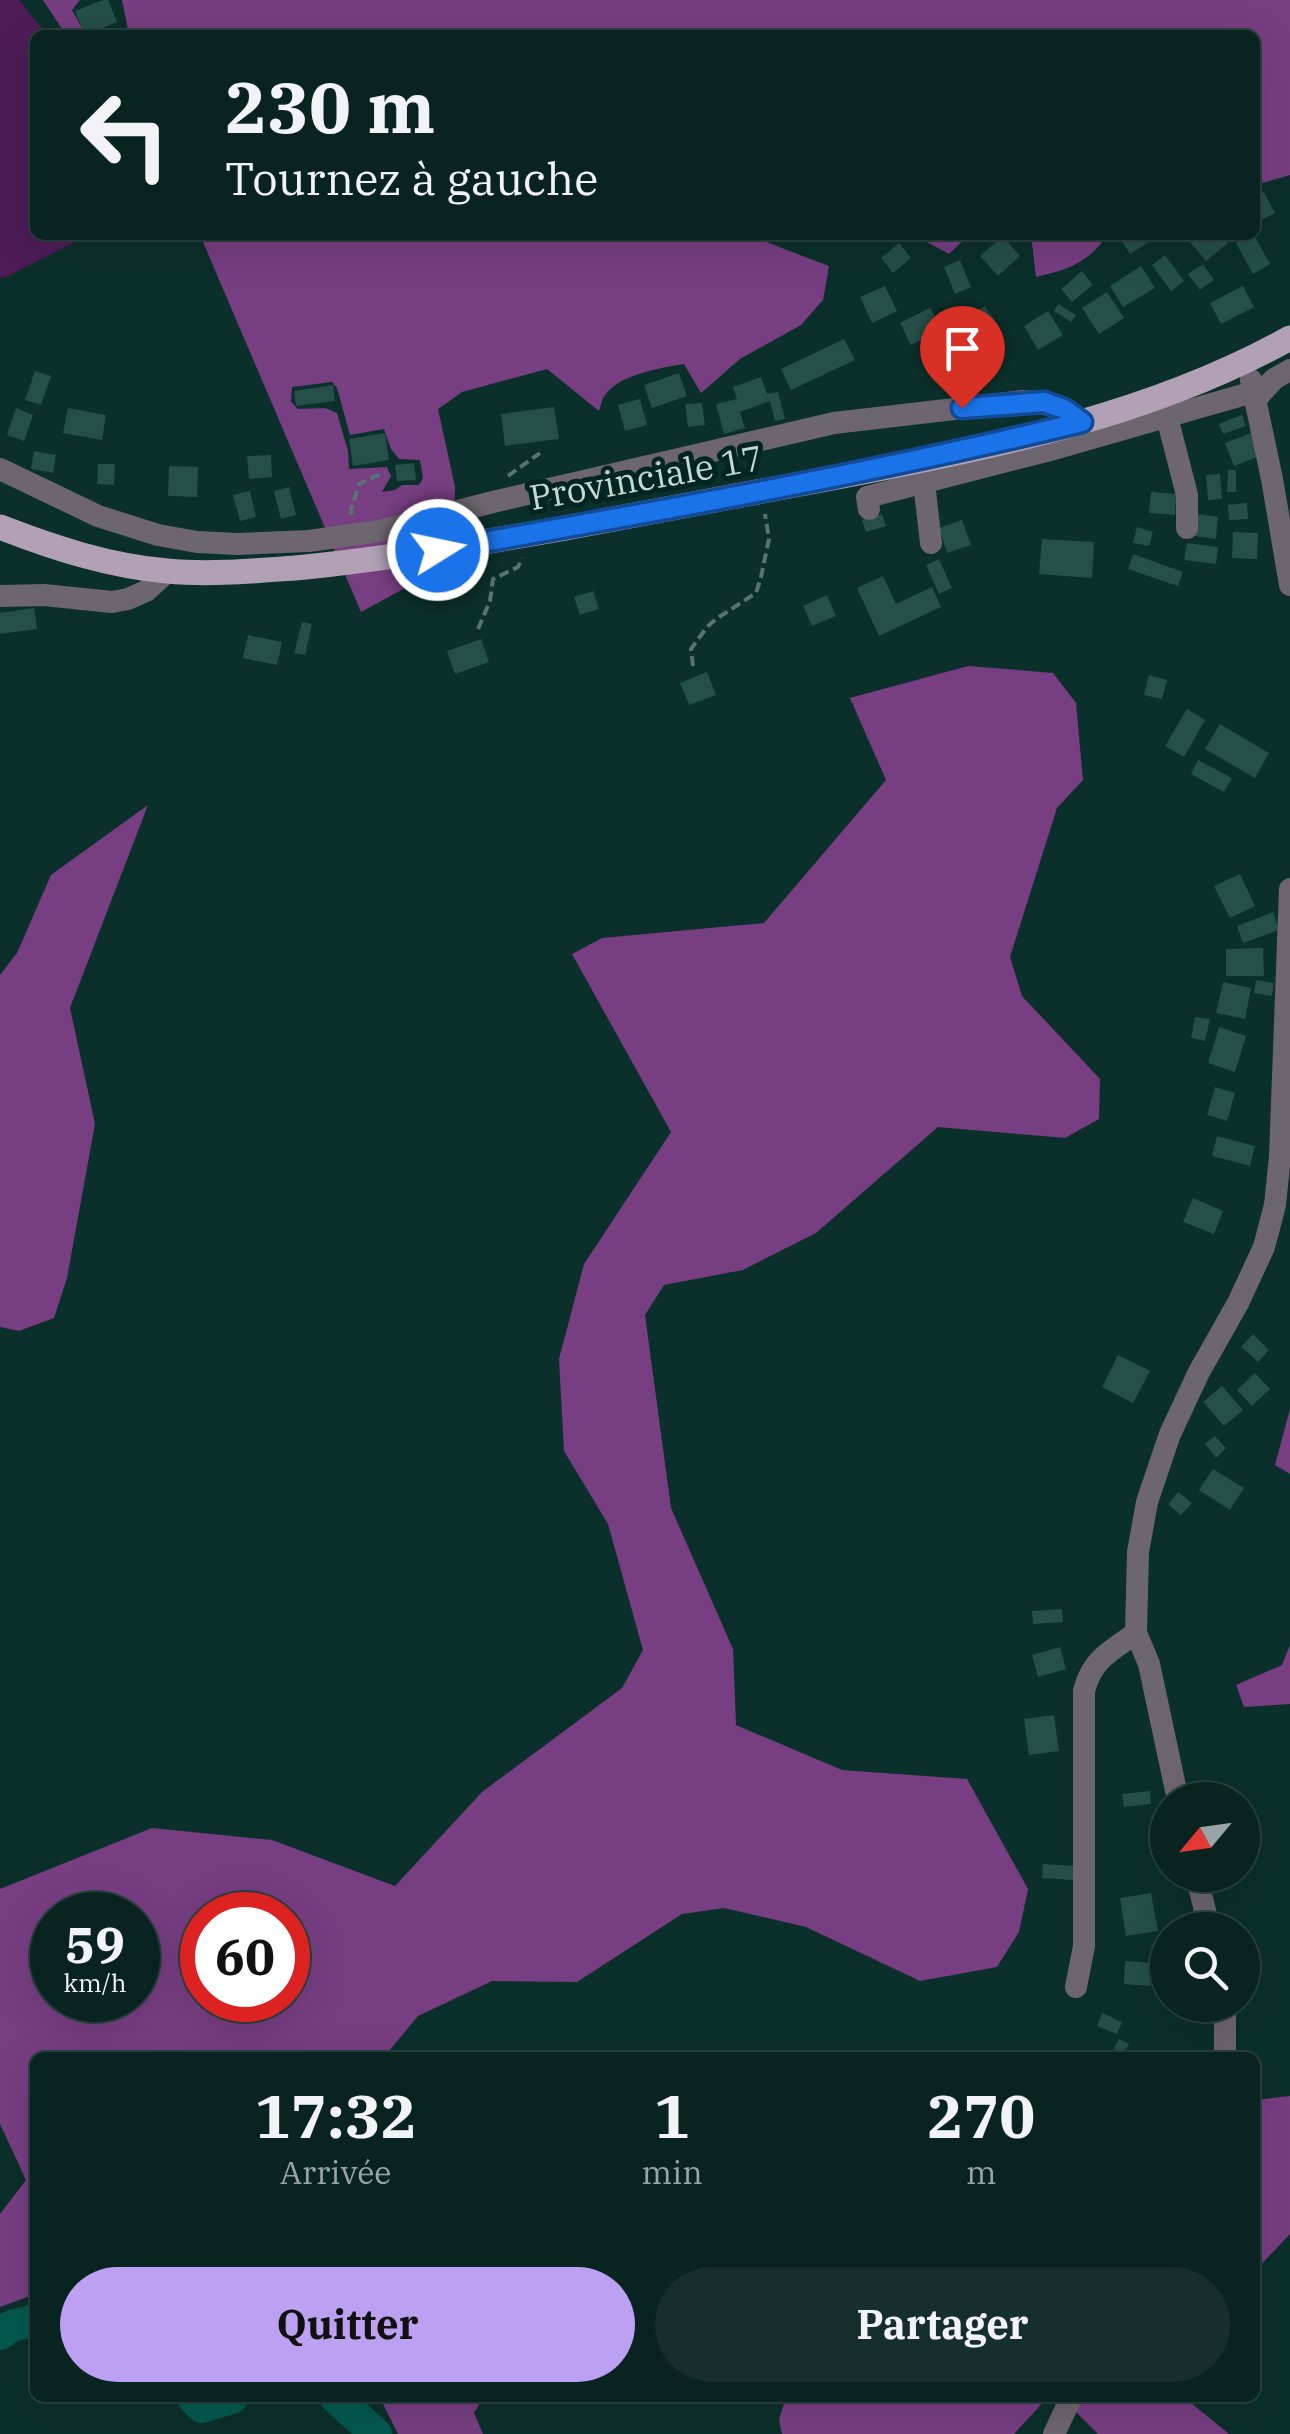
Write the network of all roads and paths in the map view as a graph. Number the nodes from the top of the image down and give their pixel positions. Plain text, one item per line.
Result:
1 (1290, 338) edge
2 (1247, 362) junction
3 (1290, 370) edge
4 (1254, 396) junction
5 (1168, 417) junction
6 (1082, 422) junction
7 (0, 469) edge
8 (386, 472) dead end
9 (924, 482) junction
10 (764, 491) junction
11 (869, 509) dead end
12 (0, 526) edge
13 (1187, 528) dead end
14 (355, 535) junction
15 (525, 535) junction
16 (931, 543) dead end
17 (168, 571) junction
18 (1290, 585) edge
19 (0, 596) edge
20 (478, 629) dead end
21 (693, 666) dead end
22 (1290, 889) edge
23 (1136, 1633) junction
24 (1174, 1782) edge
25 (1076, 1986) dead end
26 (1225, 2022) edge
27 (1225, 2052) edge
28 (1069, 2402) edge
29 (1054, 2434) edge

1 - 2 main road, Provinciale 17
2 - 4 street
2 - 6 main road, Provinciale 17
3 - 4 street
4 - 5 street
4 - 18 street
5 - 9 street
5 - 13 street
6 - 10 main road, Provinciale 17
6 - 14 street
7 - 14 street
8 - 14 path
9 - 11 street
9 - 16 street
10 - 15 main road, Provinciale 17
10 - 21 path
12 - 17 main road, Provinciale 17
15 - 17 main road, Provinciale 17
15 - 20 path
17 - 19 street
22 - 23 street
23 - 24 street
23 - 25 street
26 - 27 street
28 - 29 street

